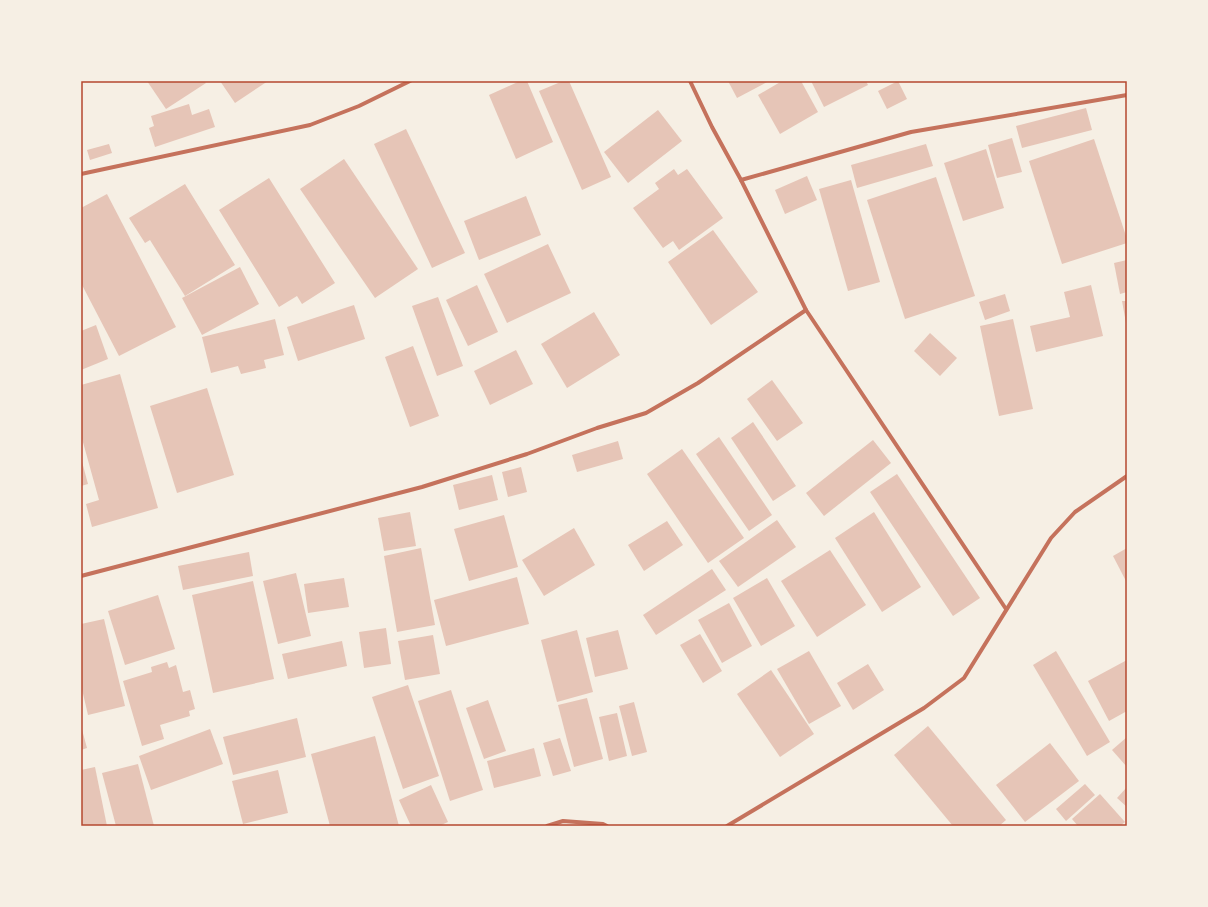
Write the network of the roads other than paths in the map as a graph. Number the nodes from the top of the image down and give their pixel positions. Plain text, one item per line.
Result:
1 (410, 81) edge
2 (690, 81) edge
3 (1127, 94) edge
4 (81, 174) edge
5 (741, 180) junction
6 (806, 310) junction
7 (1127, 476) edge
8 (81, 576) edge
9 (1006, 609) junction
10 (547, 826) edge
11 (607, 826) edge
12 (727, 826) edge

1 - 4 street
2 - 5 street
3 - 5 street
5 - 6 street
6 - 8 street
6 - 9 street
7 - 9 street
9 - 12 street
10 - 11 street

